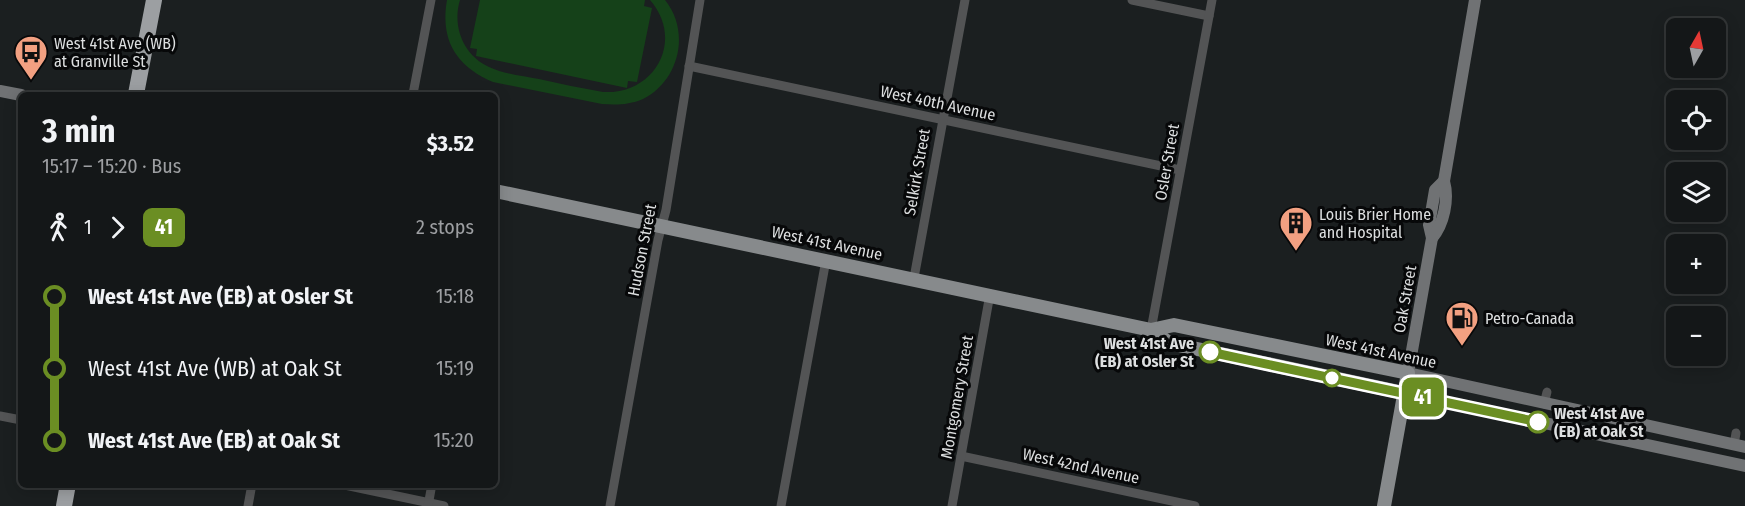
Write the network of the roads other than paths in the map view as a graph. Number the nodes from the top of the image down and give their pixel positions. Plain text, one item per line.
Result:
1 (154, 0) edge
2 (431, 0) edge
3 (700, 0) edge
4 (965, 0) edge
5 (1132, 0) edge
6 (1212, 0) edge
7 (1475, 0) edge
8 (1209, 16) junction
9 (689, 66) junction
10 (0, 92) edge
11 (136, 92) edge
12 (413, 92) edge
13 (18, 95) edge
14 (942, 120) junction
15 (1180, 170) junction
16 (498, 192) edge
17 (662, 226) junction
18 (826, 260) junction
19 (914, 278) junction
20 (990, 294) junction
21 (1151, 330) junction
22 (1408, 373) junction
23 (1404, 393) junction
24 (1545, 398) junction
25 (0, 416) edge
26 (18, 419) edge
27 (1540, 422) junction
28 (1738, 442) edge
29 (961, 456) junction
30 (1731, 463) junction
31 (1745, 466) edge
32 (67, 488) edge
33 (251, 488) edge
34 (358, 488) edge
35 (431, 488) edge
36 (429, 504) edge
37 (64, 506) edge
38 (248, 506) edge
39 (444, 506) edge
40 (610, 506) edge
41 (781, 506) edge
42 (952, 506) edge
43 (1195, 506) edge
44 (1384, 506) edge

1 - 11 highway
2 - 12 street
3 - 9 street, Hudson Street
4 - 14 street, Selkirk Street
5 - 8 street
6 - 8 street, Osler Street
7 - 22 main road, Oak Street
8 - 15 street, Osler Street
9 - 14 street, West 40th Avenue
9 - 17 street, Hudson Street
10 - 13 main road
14 - 15 street, West 40th Avenue
14 - 19 street, Selkirk Street
15 - 21 street, Osler Street
16 - 17 main road, West 41st Avenue
17 - 18 main road, West 41st Avenue
17 - 40 street, Hudson Street
18 - 19 main road, West 41st Avenue
18 - 41 street
19 - 20 main road, West 41st Avenue
20 - 21 main road, West 41st Avenue
20 - 29 street, Montgomery Street
21 - 22 main road, West 41st Avenue
21 - 23 main road, West 41st Avenue
22 - 23 main road, Oak Street
22 - 24 main road, West 41st Avenue
23 - 27 main road, West 41st Avenue
23 - 44 main road, Oak Street
24 - 27 main road
24 - 28 main road, West 41st Avenue
25 - 26 street
27 - 30 main road, West 41st Avenue
28 - 30 main road
29 - 42 street, Montgomery Street
29 - 43 street, West 42nd Avenue
30 - 31 main road, West 41st Avenue
32 - 37 highway
33 - 38 street
34 - 36 street
35 - 36 street
36 - 39 street

